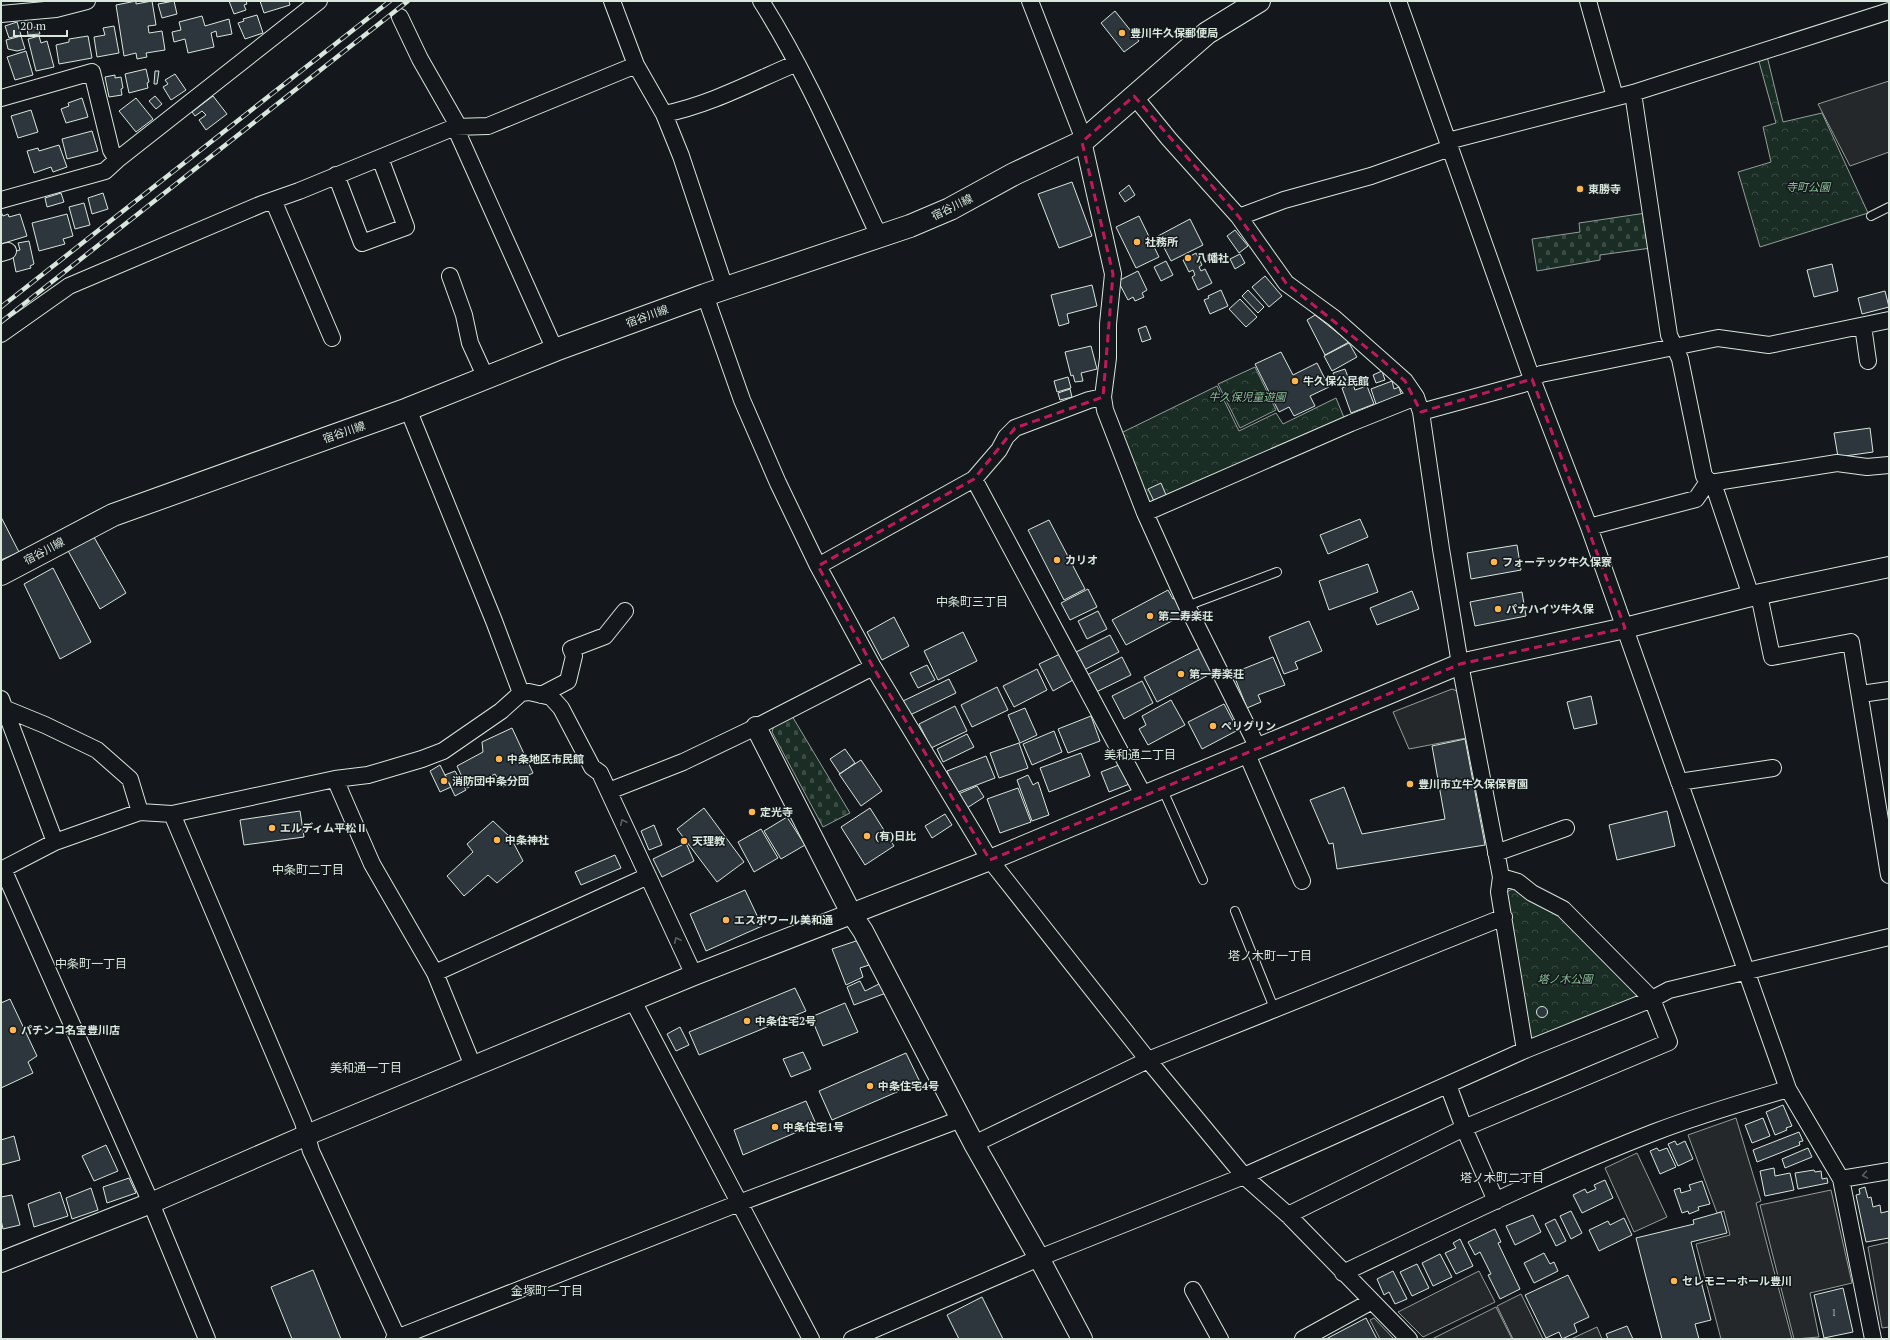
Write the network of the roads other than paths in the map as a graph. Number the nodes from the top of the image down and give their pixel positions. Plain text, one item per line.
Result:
1 (87, 1) edge
2 (319, 1) edge
3 (612, 1) edge
4 (761, 1) edge
5 (1030, 1) edge
6 (1398, 1) edge
7 (1588, 1) edge
8 (1246, 4) edge
9 (1889, 11) edge
10 (1, 14) edge
11 (400, 16) dead end
12 (797, 63) junction
13 (636, 65) junction
14 (1632, 92) junction
15 (1134, 96) junction
16 (1615, 97) junction
17 (1, 98) edge
18 (664, 114) junction
19 (456, 127) junction
20 (1082, 142) junction
21 (1449, 145) junction
22 (380, 158) junction
23 (117, 160) junction
24 (336, 175) junction
25 (1, 200) edge
26 (273, 200) junction
27 (1889, 207) edge
28 (1870, 216) dead end
29 (1239, 217) junction
30 (879, 236) junction
31 (450, 276) dead end
32 (715, 292) junction
33 (1889, 320) edge
34 (1863, 326) junction
35 (1, 334) edge
36 (332, 338) dead end
37 (1675, 346) junction
38 (555, 350) junction
39 (1868, 361) dead end
40 (486, 378) junction
41 (1532, 379) junction
42 (1103, 397) junction
43 (1419, 404) junction
44 (408, 409) junction
45 (1889, 465) edge
46 (974, 479) junction
47 (1710, 482) junction
48 (1145, 513) junction
49 (1589, 527) junction
50 (818, 566) junction
51 (1889, 567) edge
52 (1277, 572) dead end
53 (1, 574) edge
54 (1755, 596) junction
55 (1187, 606) junction
56 (626, 611) dead end
57 (1625, 628) junction
58 (1460, 664) junction
59 (873, 667) junction
60 (1889, 690) edge
61 (520, 693) junction
62 (1861, 694) junction
63 (541, 695) junction
64 (3, 704) edge
65 (756, 726) junction
66 (1252, 750) junction
67 (1773, 768) dead end
68 (335, 779) junction
69 (1679, 782) junction
70 (1882, 787) edge
71 (1162, 788) junction
72 (609, 791) junction
73 (1144, 796) junction
74 (140, 812) junction
75 (172, 814) junction
76 (1566, 828) dead end
77 (55, 842) junction
78 (1496, 853) junction
79 (1888, 857) edge
80 (990, 860) junction
81 (2, 869) edge
82 (1889, 875) edge
83 (648, 876) junction
84 (1501, 877) junction
85 (1202, 880) dead end
86 (1302, 881) dead end
87 (1235, 910) dead end
88 (851, 914) junction
89 (1504, 917) junction
90 (1889, 937) edge
91 (1746, 972) junction
92 (435, 973) junction
93 (694, 975) junction
94 (1652, 999) junction
95 (633, 1001) junction
96 (1274, 1008) junction
97 (1525, 1050) junction
98 (1148, 1060) junction
99 (473, 1066) junction
100 (1448, 1084) junction
101 (1788, 1089) junction
102 (961, 1119) junction
103 (1464, 1128) junction
104 (307, 1135) junction
105 (974, 1144) junction
106 (1889, 1171) edge
107 (1244, 1176) junction
108 (1841, 1179) junction
109 (1496, 1201) junction
110 (151, 1203) junction
111 (739, 1203) junction
112 (1288, 1215) junction
113 (1039, 1258) junction
114 (1, 1262) edge
115 (1343, 1273) junction
116 (1193, 1290) dead end
117 (1372, 1301) junction
118 (207, 1339) edge
119 (396, 1339) edge
120 (811, 1339) edge
121 (852, 1339) edge
122 (1082, 1339) edge
123 (1220, 1339) edge
124 (1303, 1339) edge
125 (1409, 1339) edge
126 (1873, 1339) edge

1 - 10 street
2 - 23 street
3 - 13 street
4 - 12 street
5 - 20 street
6 - 21 street
7 - 16 street
8 - 15 main road, 宿谷川線
9 - 14 street
11 - 19 street
12 - 18 street
12 - 30 street
13 - 18 street
13 - 19 street
14 - 16 street
14 - 37 street
15 - 20 main road, 宿谷川線
15 - 29 street
16 - 21 street
17 - 23 street
18 - 32 street
19 - 22 street
19 - 38 street
20 - 30 main road, 宿谷川線
20 - 42 street
21 - 29 street
21 - 41 street
22 - 24 street
22 - 24 street
23 - 25 street
24 - 26 street
26 - 35 street
26 - 36 street
27 - 28 lane
29 - 43 street
30 - 32 main road, 宿谷川線
31 - 40 street
32 - 38 main road, 宿谷川線
32 - 50 street
33 - 34 street
34 - 37 street
34 - 39 street
37 - 41 street
37 - 47 street
38 - 40 main road, 宿谷川線
40 - 44 main road, 宿谷川線
41 - 43 street
41 - 49 street
42 - 46 street
42 - 48 street
43 - 48 street
43 - 58 street
44 - 53 main road, 宿谷川線
44 - 61 street
45 - 47 street
46 - 50 street
46 - 73 street
47 - 49 street
47 - 54 street
48 - 55 street
49 - 57 street
50 - 59 street
51 - 54 street
52 - 55 lane
54 - 57 street
54 - 62 street
55 - 66 street
56 - 63 street
57 - 58 street
57 - 69 street
58 - 66 street
58 - 78 street
59 - 65 street
59 - 80 street
60 - 62 street
61 - 63 street
61 - 68 street
62 - 70 street
63 - 72 street
64 - 74 street
64 - 77 street
65 - 72 street
65 - 88 street
66 - 71 street
66 - 86 street
67 - 69 street
68 - 75 street
68 - 92 street
69 - 91 street
70 - 79 street
71 - 73 street
71 - 85 lane
83 -> 72 street
73 - 80 street
74 - 75 street
74 - 77 street
75 - 104 street
76 - 78 street
77 - 81 street
78 - 84 street
79 - 82 street
80 - 88 street
80 - 98 street
81 - 110 street
83 - 92 street
93 -> 83 street
84 - 89 street
84 - 94 street
87 - 96 lane
88 - 93 street
88 - 102 street
89 - 96 street
89 - 97 street
90 - 91 street
91 - 94 street
91 - 101 street
92 - 99 street
93 - 95 street
94 - 97 street
94 - 103 street
95 - 99 street
95 - 111 street
96 - 98 street
97 - 100 street
98 - 105 street
98 - 107 street
99 - 104 street
100 - 103 street
100 - 107 street
101 - 108 street
101 - 109 street
102 - 105 street
102 - 111 street
103 - 109 street
103 - 112 street
104 - 110 street
104 - 119 street
105 - 113 street
106 -> 108 street
107 - 112 street
107 - 113 street
108 - 126 street
109 - 115 street
110 - 114 street
110 - 118 street
111 - 119 street
111 - 120 street
112 - 115 street
113 - 121 street
113 - 122 street
115 - 117 street
116 - 123 street
117 - 124 street
117 - 125 street

